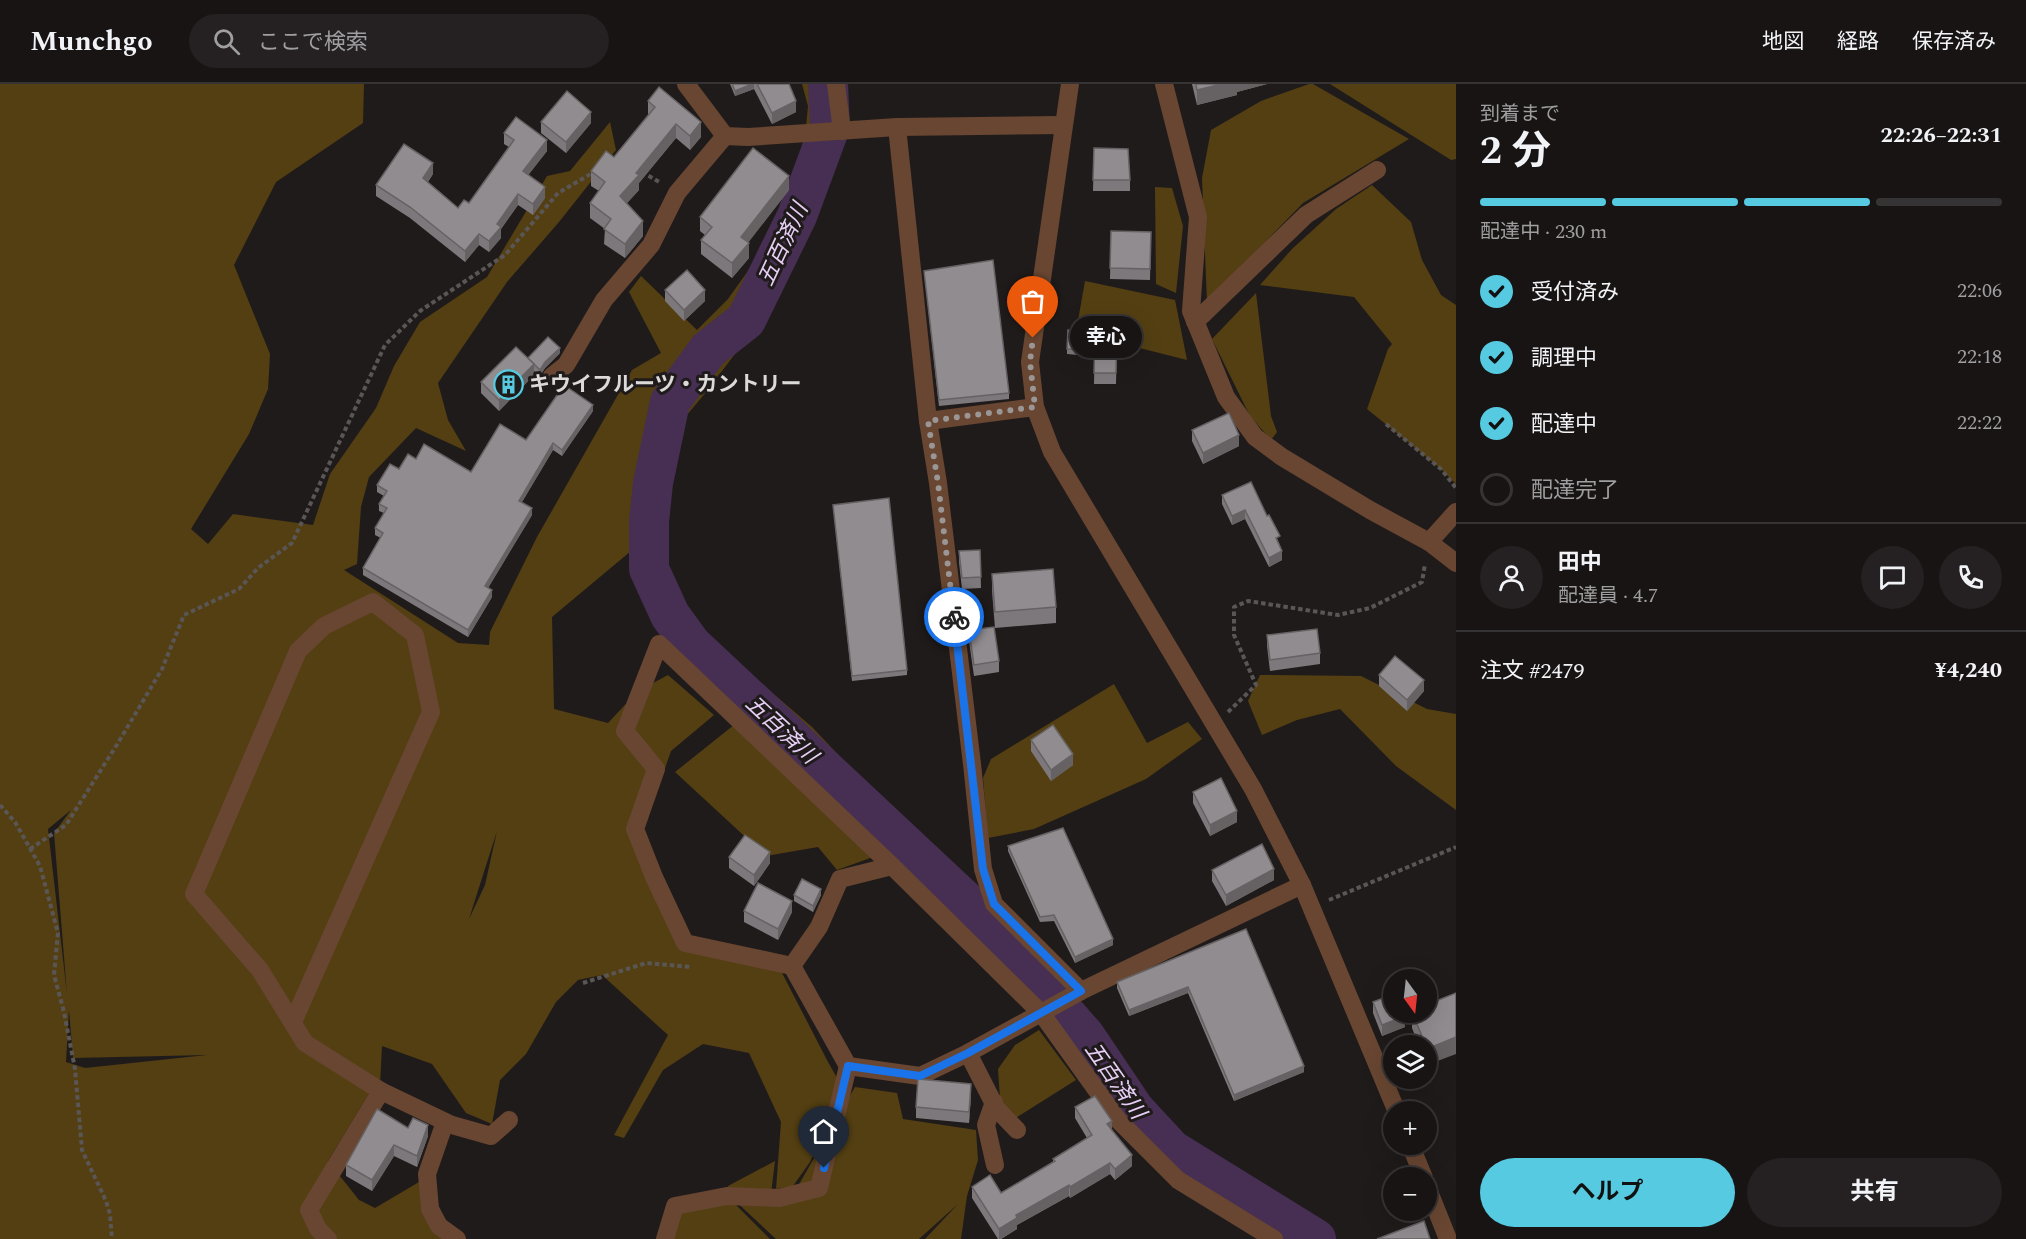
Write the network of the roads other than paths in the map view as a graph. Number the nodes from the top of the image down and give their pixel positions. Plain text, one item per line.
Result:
1 (686, 84) edge
2 (836, 84) edge
3 (1070, 84) edge
4 (1164, 84) edge
5 (1063, 125) junction
6 (897, 128) junction
7 (842, 131) junction
8 (725, 136) junction
9 (1377, 170) dead end
10 (1195, 322) junction
11 (552, 376) dead end
12 (1035, 407) junction
13 (928, 421) junction
14 (1456, 512) edge
15 (1429, 542) junction
16 (1456, 563) edge
17 (892, 866) junction
18 (1302, 885) junction
19 (792, 966) junction
20 (1081, 991) junction
21 (1042, 1014) junction
22 (292, 1022) junction
23 (968, 1053) junction
24 (848, 1066) junction
25 (381, 1091) junction
26 (1391, 1101) edge
27 (993, 1102) junction
28 (509, 1120) dead end
29 (445, 1122) junction
30 (1017, 1130) dead end
31 (995, 1165) dead end
32 (1437, 1212) edge
33 (328, 1239) edge
34 (457, 1239) edge
35 (665, 1239) edge
36 (1274, 1239) edge
37 (1448, 1239) edge

1 - 8 street
2 - 7 street
3 - 5 street
4 - 10 street
5 - 6 street
5 - 12 street
6 - 7 street
6 - 13 street
7 - 8 street
8 - 11 street
9 - 10 street
10 - 15 street
12 - 13 street
12 - 18 street
13 - 20 street
14 - 15 street
15 - 16 street
17 - 19 street
17 - 19 street
17 - 21 street
18 - 20 street
18 - 26 street
19 - 24 street
20 - 21 street
21 - 23 street
21 - 36 street
22 - 22 street
22 - 25 street
23 - 24 street
23 - 27 street
24 - 35 street
25 - 29 street
25 - 33 street
27 - 30 street
27 - 31 street
28 - 29 street
29 - 34 street
32 - 37 street

